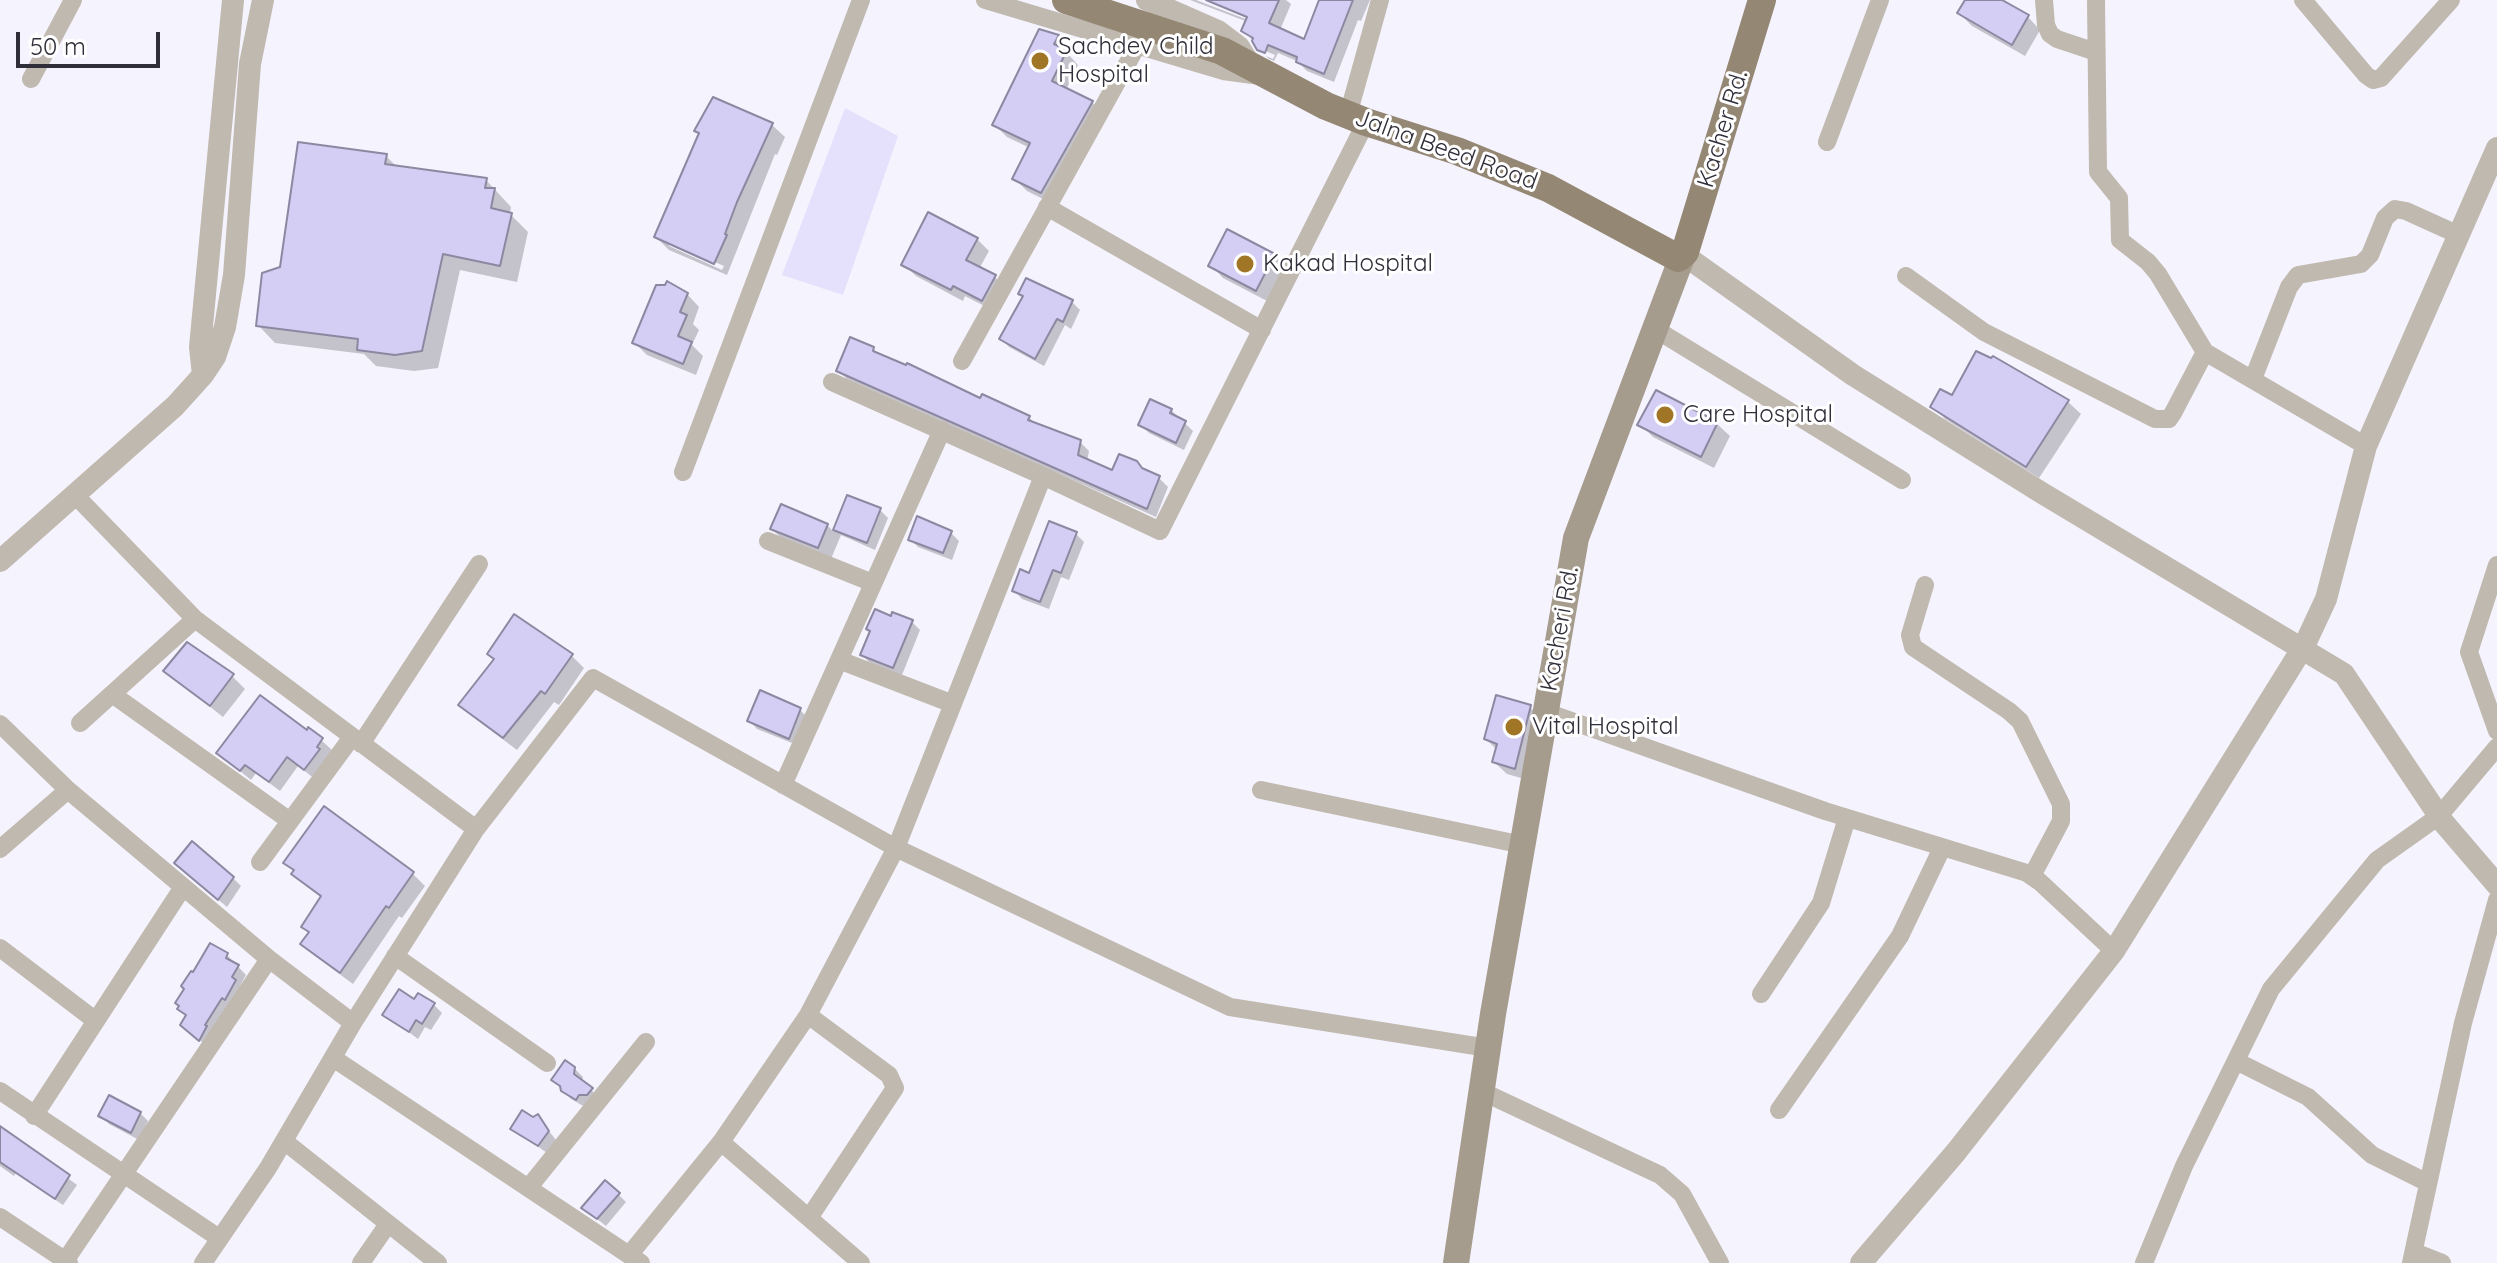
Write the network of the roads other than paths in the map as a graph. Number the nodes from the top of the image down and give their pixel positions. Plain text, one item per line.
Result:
1 (73, 0) edge
2 (233, 0) edge
3 (263, 0) edge
4 (861, 0) edge
5 (985, 0) edge
6 (1066, 0) edge
7 (1147, 0) edge
8 (1380, 0) edge
9 (1762, 0) edge
10 (1880, 0) edge
11 (2044, 0) edge
12 (2096, 0) edge
13 (2303, 0) edge
14 (2451, 0) edge
15 (1137, 46) junction
16 (2096, 52) junction
17 (1261, 72) junction
18 (31, 79) dead end
19 (1357, 119) junction
20 (1827, 142) dead end
21 (2497, 148) edge
22 (1047, 207) junction
23 (2459, 235) junction
24 (1683, 256) junction
25 (1906, 276) dead end
26 (1655, 329) junction
27 (1262, 330) junction
28 (2205, 352) junction
29 (962, 361) dead end
30 (203, 375) junction
31 (2253, 379) junction
32 (832, 382) dead end
33 (942, 430) junction
34 (2366, 446) junction
35 (683, 472) dead end
36 (1043, 476) junction
37 (1902, 480) dead end
38 (75, 495) junction
39 (768, 541) dead end
40 (0, 561) edge
41 (479, 564) dead end
42 (2497, 565) edge
43 (873, 583) junction
44 (1925, 585) dead end
45 (195, 619) junction
46 (2302, 650) junction
47 (839, 660) junction
48 (112, 694) junction
49 (953, 704) junction
50 (1546, 712) junction
51 (80, 723) dead end
52 (0, 724) edge
53 (2497, 731) edge
54 (356, 740) junction
55 (2497, 747) edge
56 (783, 785) junction
57 (68, 790) junction
58 (1261, 790) dead end
59 (2439, 816) junction
60 (1847, 818) junction
61 (290, 821) junction
62 (476, 829) junction
63 (1523, 845) junction
64 (896, 848) junction
65 (1942, 848) junction
66 (0, 849) edge
67 (260, 862) dead end
68 (2032, 876) junction
69 (2497, 885) edge
70 (183, 887) junction
71 (2497, 900) edge
72 (0, 948) edge
73 (2114, 951) junction
74 (395, 956) junction
75 (269, 959) junction
76 (1761, 994) dead end
77 (808, 1015) junction
78 (96, 1021) junction
79 (353, 1023) junction
80 (646, 1042) dead end
81 (1488, 1048) junction
82 (333, 1058) junction
83 (2236, 1061) junction
84 (547, 1063) dead end
85 (0, 1091) edge
86 (1481, 1091) junction
87 (1779, 1110) dead end
88 (34, 1116) junction
89 (284, 1141) junction
90 (721, 1142) junction
91 (123, 1175) junction
92 (2428, 1183) junction
93 (529, 1187) junction
94 (0, 1217) edge
95 (809, 1218) junction
96 (388, 1224) junction
97 (219, 1238) junction
98 (636, 1258) edge
99 (2412, 1258) edge
100 (67, 1262) edge
101 (203, 1263) edge
102 (361, 1263) edge
103 (438, 1263) edge
104 (861, 1263) edge
105 (1456, 1263) edge
106 (1720, 1263) edge
107 (1861, 1263) edge
108 (2144, 1263) edge
109 (2442, 1263) edge

1 - 18 street
2 - 30 street
3 - 30 street
4 - 35 street
5 - 15 street
6 - 17 main road, Jalna Beed Road
7 - 17 street
8 - 19 street
9 - 24 main road, Kacher Rd.
10 - 20 street
11 - 16 street
12 - 16 street
13 - 14 street
15 - 17 street
15 - 22 street
16 - 28 street
17 - 19 main road, Jalna Beed Road
19 - 24 main road, Jalna Beed Road
19 - 27 street
21 - 23 street
22 - 27 street
22 - 29 street
23 - 31 street
23 - 34 street
24 - 26 main road, Kacheri Rd.
24 - 46 street
25 - 28 street
26 - 37 street
26 - 50 main road, Kacheri Rd.
27 - 36 street
28 - 31 street
30 - 38 street
31 - 34 street
32 - 33 street
33 - 36 street
33 - 43 street
34 - 46 street
36 - 49 street
38 - 40 street
38 - 45 street
39 - 43 street
41 - 54 street
42 - 53 street
43 - 47 street
44 - 68 street
45 - 48 street
45 - 54 street
46 - 59 street
46 - 73 street
47 - 49 street
47 - 56 street
48 - 51 street
48 - 61 street
49 - 64 street
50 - 60 street
50 - 63 main road, Kacheri Rd.
52 - 57 street
54 - 61 street
54 - 62 street
55 - 59 street
56 - 62 street
56 - 64 street
57 - 66 street
57 - 70 street
58 - 63 street
59 - 69 street
59 - 83 street
60 - 65 street
60 - 76 street
61 - 67 street
62 - 74 street
63 - 81 main road, Kacheri Rd.
64 - 77 street
64 - 81 street
65 - 68 street
65 - 87 street
68 - 73 street
70 - 75 street
70 - 78 street
71 - 92 street
72 - 78 street
73 - 107 street
74 - 79 street
74 - 84 street
75 - 79 street
75 - 91 street
77 - 90 street
77 - 95 street
78 - 88 street
79 - 82 street
80 - 93 street
81 - 86 main road, Kacheri Rd.
82 - 89 street
82 - 93 street
83 - 92 street
83 - 108 street
85 - 88 street
86 - 105 main road, Kacheri Rd.
86 - 106 street
88 - 91 street
89 - 96 street
89 - 97 street
90 - 95 street
90 - 98 street
91 - 97 street
91 - 100 street
92 - 99 street
93 - 98 street
94 - 100 street
95 - 104 street
96 - 102 street
96 - 103 street
97 - 101 street
99 - 109 street

